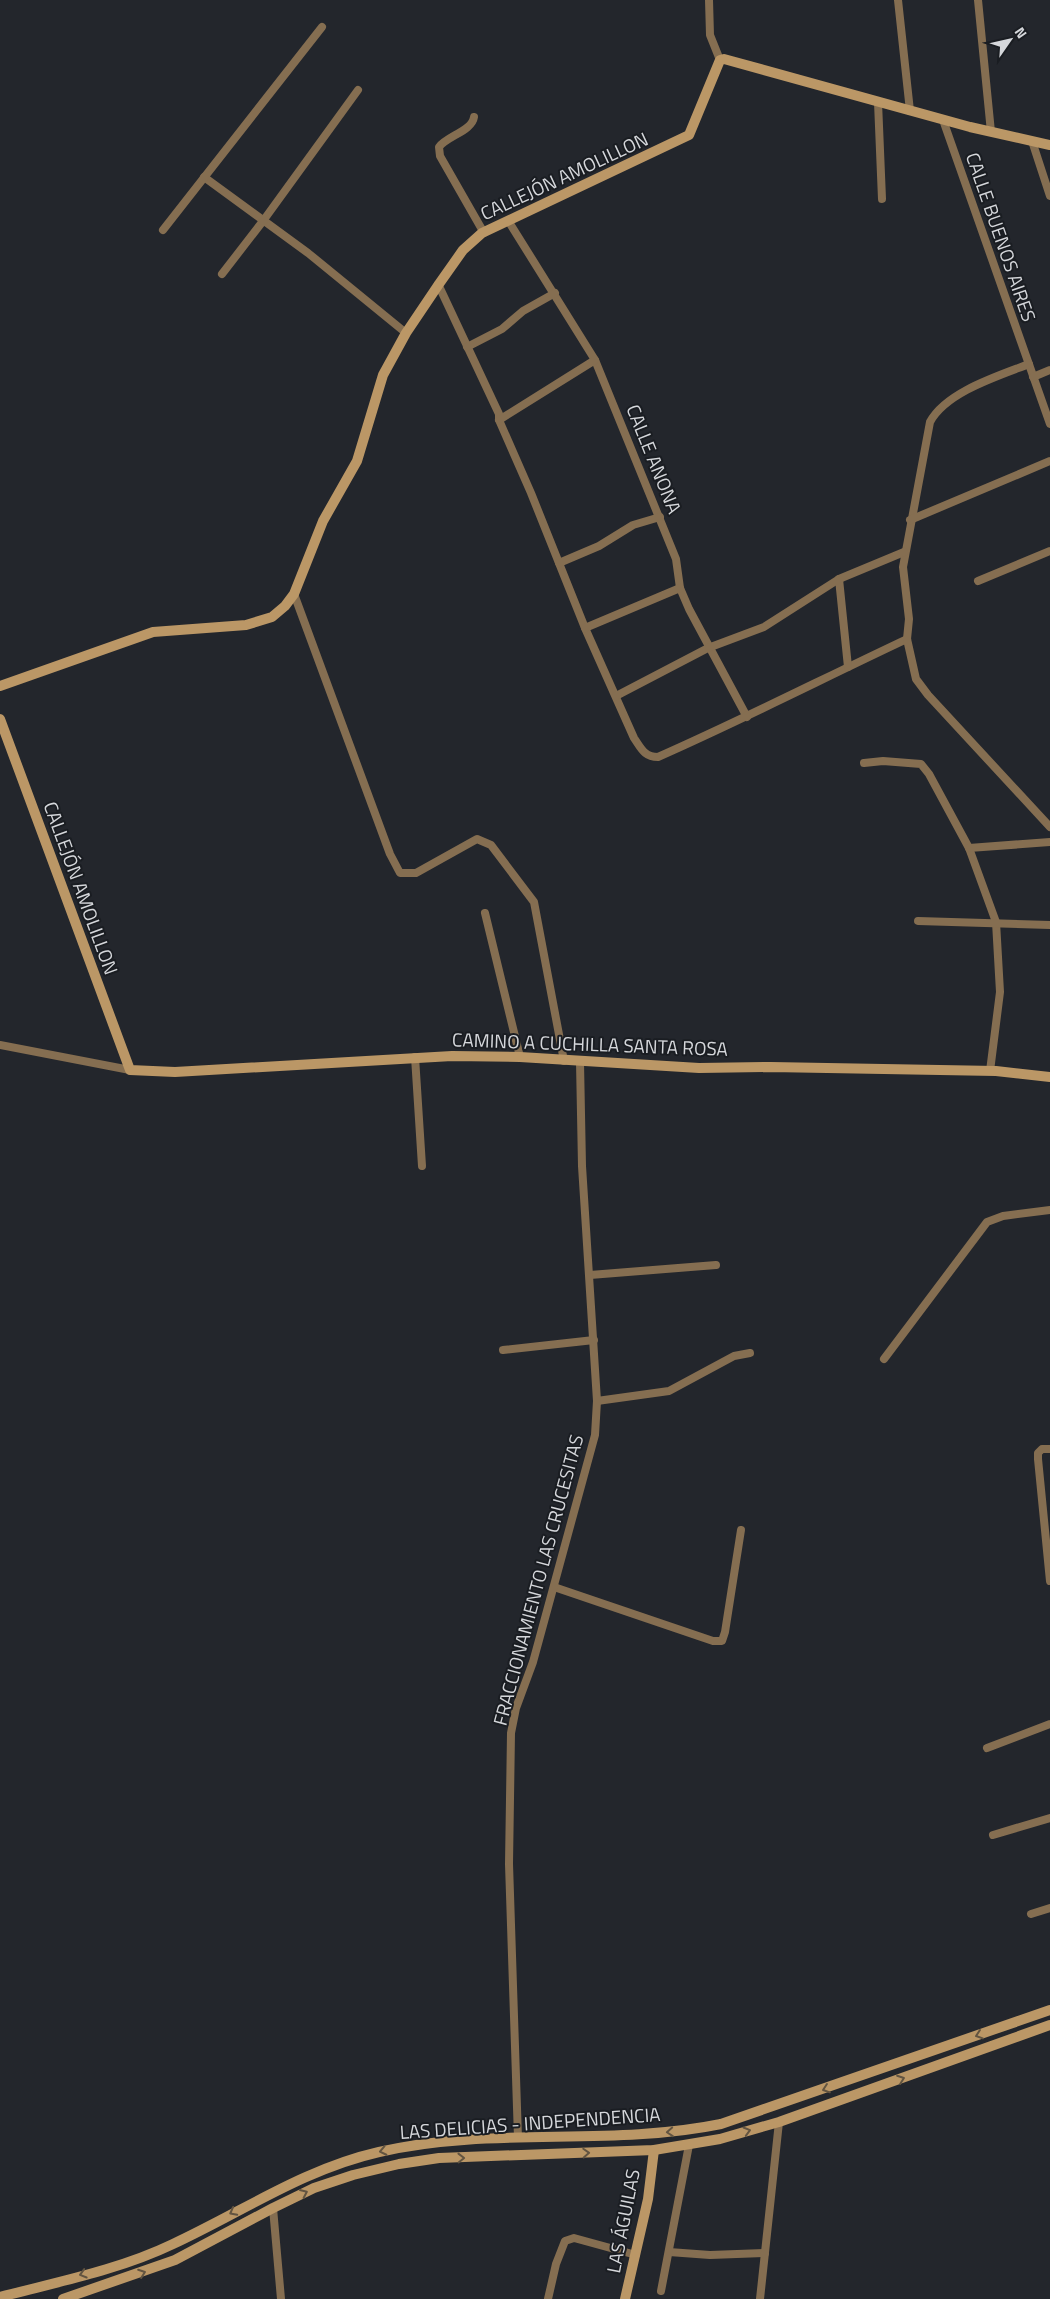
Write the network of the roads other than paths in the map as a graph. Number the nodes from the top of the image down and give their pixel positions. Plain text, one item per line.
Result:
1 (709, 0) edge
2 (898, 0) edge
3 (978, 0) edge
4 (322, 27) dead end
5 (720, 60) junction
6 (358, 90) dead end
7 (878, 102) junction
8 (910, 111) junction
9 (474, 117) dead end
10 (943, 120) junction
11 (991, 132) junction
12 (1032, 141) junction
13 (1050, 145) edge
14 (204, 177) junction
15 (1050, 196) edge
16 (882, 199) dead end
17 (263, 222) junction
18 (509, 222) junction
19 (163, 230) dead end
20 (484, 233) junction
21 (222, 274) dead end
22 (438, 284) junction
23 (555, 293) junction
24 (406, 334) junction
25 (467, 347) junction
26 (595, 360) junction
27 (1029, 364) junction
28 (1050, 370) edge
29 (1034, 377) junction
30 (499, 420) junction
31 (1050, 424) edge
32 (1050, 461) edge
33 (660, 517) junction
34 (910, 520) junction
35 (1050, 551) edge
36 (904, 552) junction
37 (559, 563) junction
38 (839, 579) junction
39 (978, 582) dead end
40 (680, 588) junction
41 (294, 594) junction
42 (585, 628) junction
43 (907, 639) junction
44 (708, 648) junction
45 (848, 667) junction
46 (0, 686) edge
47 (616, 696) junction
48 (747, 717) junction
49 (0, 720) edge
50 (864, 763) dead end
51 (1050, 827) edge
52 (1050, 842) edge
53 (969, 848) junction
54 (485, 913) dead end
55 (918, 921) dead end
56 (996, 922) junction
57 (1050, 925) edge
58 (0, 1045) edge
59 (415, 1057) junction
60 (520, 1057) junction
61 (564, 1061) junction
62 (580, 1062) junction
63 (130, 1070) junction
64 (990, 1071) junction
65 (1050, 1077) edge
66 (422, 1166) dead end
67 (1050, 1210) edge
68 (716, 1265) dead end
69 (590, 1275) junction
70 (594, 1340) junction
71 (503, 1350) dead end
72 (750, 1353) dead end
73 (884, 1359) dead end
74 (597, 1401) junction
75 (1050, 1449) edge
76 (1046, 1521) edge
77 (741, 1530) dead end
78 (1050, 1581) edge
79 (554, 1587) junction
80 (1050, 1724) edge
81 (987, 1748) dead end
82 (1050, 1818) edge
83 (993, 1835) dead end
84 (1050, 1908) edge
85 (1031, 1914) dead end
86 (1046, 2012) edge
87 (1048, 2026) edge
88 (996, 2029) junction
89 (1000, 2043) junction
90 (779, 2122) junction
91 (560, 2136) junction
92 (518, 2138) junction
93 (689, 2145) junction
94 (654, 2150) junction
95 (559, 2154) junction
96 (273, 2208) junction
97 (669, 2252) junction
98 (765, 2253) junction
99 (636, 2255) junction
100 (662, 2291) dead end
101 (0, 2297) edge
102 (63, 2299) edge
103 (281, 2299) edge
104 (548, 2299) edge
105 (625, 2299) edge
106 (760, 2299) edge

1 - 5 street
2 - 8 street
3 - 11 street
4 - 14 street
5 - 7 street
5 - 18 street, CALLEJÓN AMOLILLON
6 - 17 street
7 - 8 street
7 - 16 street
8 - 10 street
9 - 20 street
10 - 11 street
10 - 27 street, CALLE BUENOS AIRES
11 - 12 street
12 - 13 street
12 - 15 street
14 - 17 street
14 - 19 street
17 - 21 street
17 - 24 street
18 - 20 street, CALLEJÓN AMOLILLON
18 - 23 street, CALLE ANONA
20 - 22 street, CALLEJÓN AMOLILLON
22 - 24 street, CALLEJÓN AMOLILLON
22 - 25 street
23 - 25 street
23 - 26 street, CALLE ANONA
24 - 41 street, CALLEJÓN AMOLILLON
25 - 30 street
26 - 30 street
26 - 33 street, CALLE ANONA
27 - 29 street, CALLE BUENOS AIRES
27 - 34 street
28 - 29 street
29 - 31 street, CALLE BUENOS AIRES
30 - 37 street
32 - 34 street
33 - 37 street
33 - 40 street, CALLE ANONA
34 - 36 street
35 - 39 street
36 - 38 street
36 - 43 street
37 - 42 street
38 - 44 street
38 - 45 street
40 - 42 street
40 - 44 street, CALLE ANONA
41 - 46 street, CALLEJÓN AMOLILLON
41 - 61 street
42 - 47 street
43 - 45 street
43 - 51 street
44 - 47 street
44 - 48 street, CALLE ANONA
45 - 48 street
47 - 48 street
49 - 63 street, CALLEJÓN AMOLILLON
50 - 53 street
52 - 53 street
53 - 56 street
54 - 60 street
55 - 56 street
56 - 57 street
56 - 64 street
58 - 63 street
59 - 60 street, CAMINO A CUCHILLA SANTA ROSA
59 - 63 street, CAMINO A CUCHILLA SANTA ROSA
59 - 66 street
60 - 61 street, CAMINO A CUCHILLA SANTA ROSA
61 - 62 street, CAMINO A CUCHILLA SANTA ROSA
62 - 64 street, CAMINO A CUCHILLA SANTA ROSA
62 - 69 street, FRACCIONAMIENTO LAS CRUCESITAS
64 - 65 street, CAMINO A CUCHILLA SANTA ROSA
67 - 73 street
68 - 69 street
69 - 70 street, FRACCIONAMIENTO LAS CRUCESITAS
70 - 71 street
70 - 74 street, FRACCIONAMIENTO LAS CRUCESITAS
72 - 74 street
74 - 79 street, FRACCIONAMIENTO LAS CRUCESITAS
75 - 76 street
76 - 78 street
77 - 79 street
79 - 92 street, FRACCIONAMIENTO LAS CRUCESITAS
80 - 81 street
82 - 83 street
84 - 85 street
86 - 88 street, LAS DELICIAS - INDEPENDENCIA
87 - 89 street, LAS DELICIAS - INDEPENDENCIA
88 - 89 street
88 -> 91 street, LAS DELICIAS - INDEPENDENCIA
90 -> 89 street, LAS DELICIAS - INDEPENDENCIA
93 -> 90 street, LAS DELICIAS - INDEPENDENCIA
90 - 98 street
91 - 92 street, LAS DELICIAS - INDEPENDENCIA
91 - 95 street
92 -> 101 street, LAS DELICIAS - INDEPENDENCIA
93 - 94 street, LAS DELICIAS - INDEPENDENCIA
93 - 97 street
95 -> 94 street, LAS DELICIAS - INDEPENDENCIA
94 - 99 street, LAS ÁGUILAS
96 -> 95 street, LAS DELICIAS - INDEPENDENCIA
102 -> 96 street, LAS DELICIAS - INDEPENDENCIA
96 - 103 street
97 - 98 street
97 - 100 street
98 - 106 street
99 - 104 street
99 - 105 street, LAS ÁGUILAS

